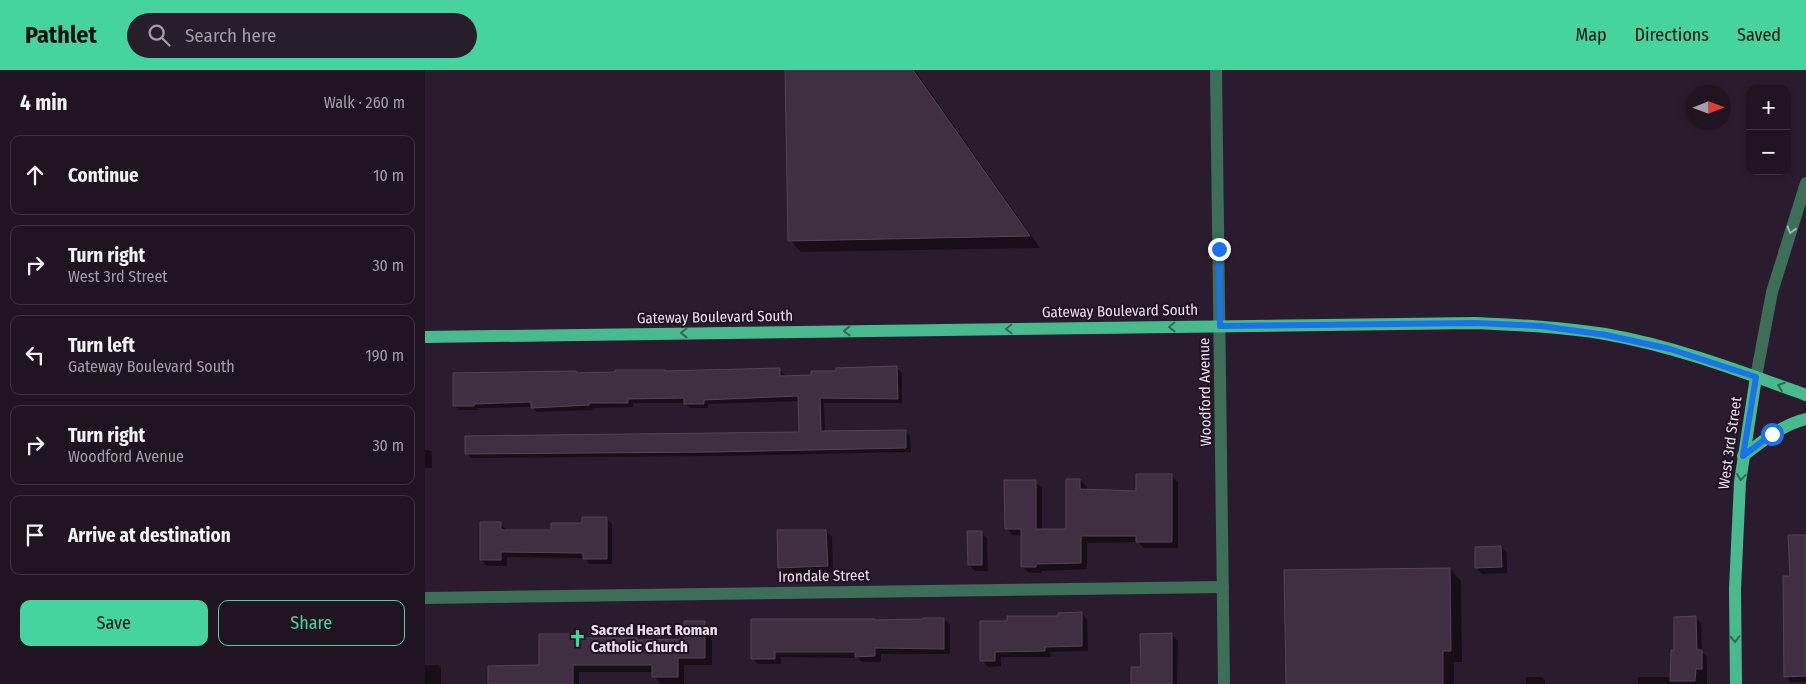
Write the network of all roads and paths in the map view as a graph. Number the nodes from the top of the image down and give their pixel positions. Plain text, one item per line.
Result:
1 (1216, 70) edge
2 (1806, 183) edge
3 (1220, 326) junction
4 (425, 337) edge
5 (1756, 377) junction
6 (1806, 395) edge
7 (1806, 418) edge
8 (1743, 456) junction
9 (1223, 587) junction
10 (425, 598) edge
11 (1224, 684) edge
12 (1736, 684) edge

1 - 3 street, Woodford Avenue
2 -> 5 street, West 3rd Street
3 -> 4 main road, Gateway Boulevard South
3 - 5 main road, Gateway Boulevard South
3 - 9 street, Woodford Avenue
6 -> 5 main road, Gateway Boulevard South
5 - 8 main road, West 3rd Street
7 - 8 main road
8 -> 12 main road, West 3rd Street
9 - 10 street, Irondale Street
9 - 11 street, Woodford Avenue

